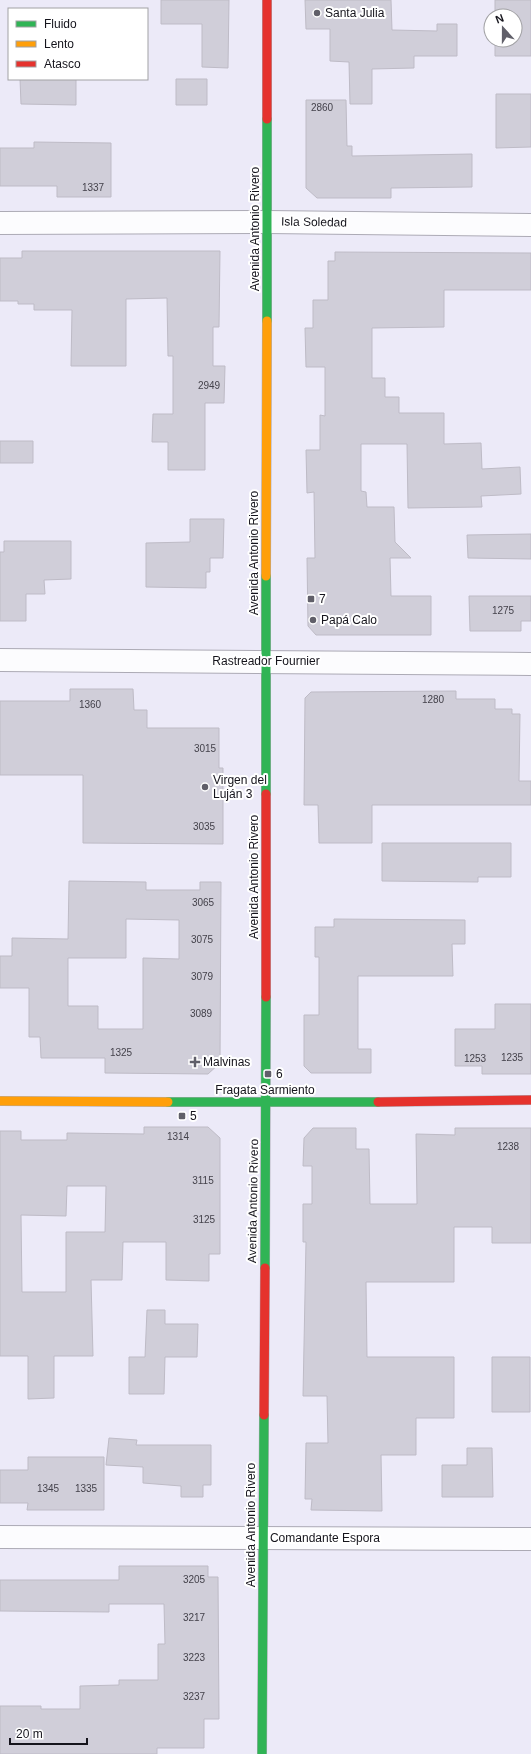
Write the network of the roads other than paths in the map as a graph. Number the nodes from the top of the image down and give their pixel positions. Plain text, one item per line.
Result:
1 (267, 0) edge
2 (267, 222) junction
3 (0, 223) edge
4 (531, 225) edge
5 (0, 660) edge
6 (266, 660) junction
7 (531, 664) edge
8 (531, 1100) edge
9 (0, 1101) edge
10 (266, 1103) junction
11 (0, 1537) edge
12 (263, 1538) junction
13 (531, 1539) edge
14 (262, 1754) edge

1 - 2 main road, Avenida Antonio Rivero
2 - 3 street, Isla Soledad
2 - 4 street, Isla Soledad
2 - 6 main road, Avenida Antonio Rivero
5 - 6 street, Rastreador Fournier
6 - 7 street, Rastreador Fournier
6 - 10 main road, Avenida Antonio Rivero
8 - 10 main road, Fragata Sarmiento
9 - 10 main road, Fragata Sarmiento
10 - 12 main road, Avenida Antonio Rivero
11 - 12 street, Comandante Espora
12 - 13 street, Comandante Espora
12 - 14 main road, Avenida Antonio Rivero

